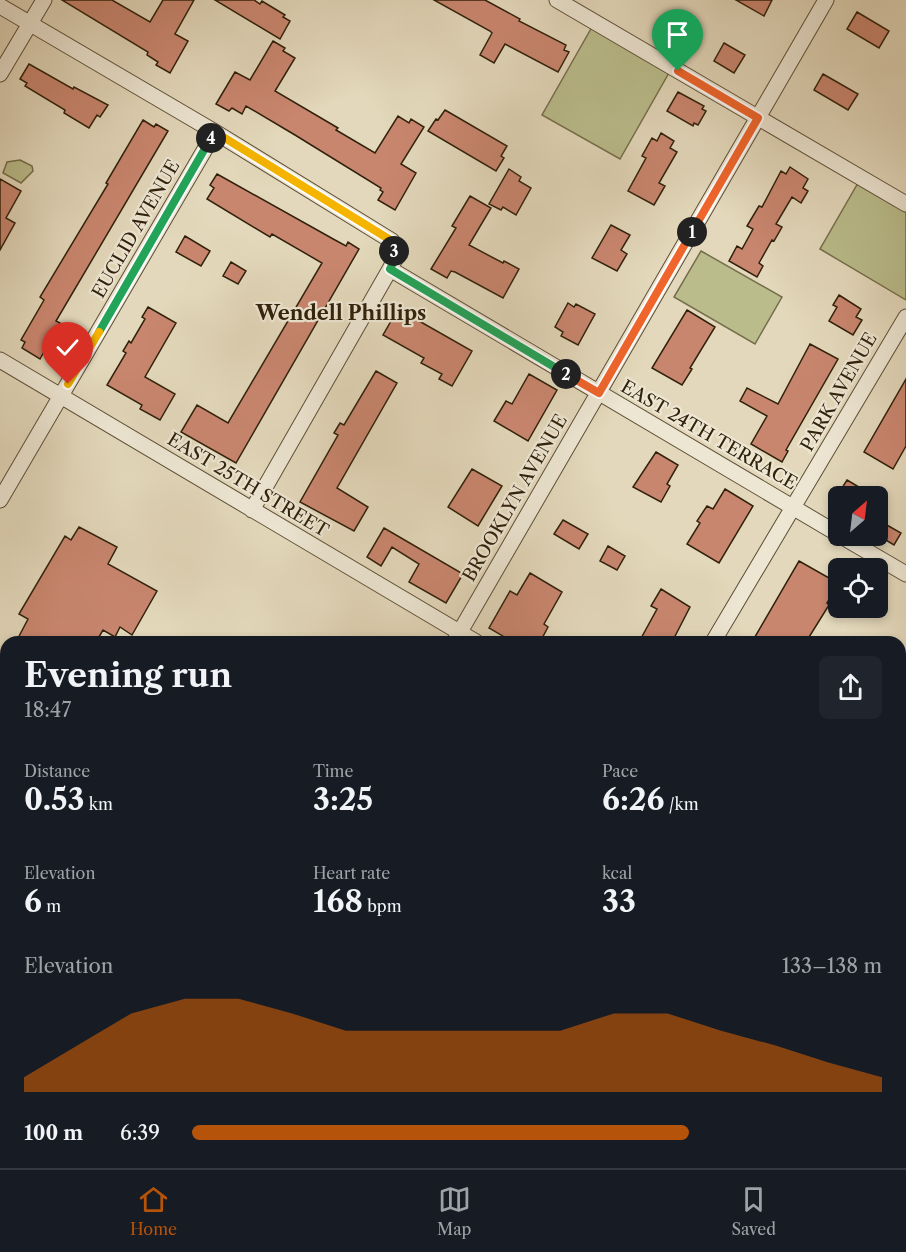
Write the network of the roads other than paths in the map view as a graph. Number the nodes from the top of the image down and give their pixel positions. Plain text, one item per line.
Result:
1 (44, 0) edge
2 (557, 0) edge
3 (826, 0) edge
4 (0, 6) edge
5 (30, 24) junction
6 (0, 74) edge
7 (758, 118) junction
8 (215, 132) junction
9 (906, 204) edge
10 (390, 269) junction
11 (906, 317) edge
12 (0, 360) edge
13 (599, 393) junction
14 (61, 396) junction
15 (0, 500) edge
16 (794, 508) junction
17 (252, 510) junction
18 (828, 528) edge
19 (859, 546) edge
20 (906, 574) edge
21 (455, 636) edge
22 (458, 636) edge
23 (717, 636) edge

1 - 5 street
2 - 7 street
3 - 7 street, BROOKLYN AVENUE
4 - 5 street
5 - 6 street
5 - 8 street
7 - 9 street
7 - 13 street, BROOKLYN AVENUE
8 - 10 street
8 - 14 street, EUCLID AVENUE
10 - 13 street, EAST 24TH TERRACE
10 - 17 street
11 - 16 street, PARK AVENUE
12 - 14 street, EAST 25TH STREET
13 - 16 street, EAST 24TH TERRACE
13 - 22 street, BROOKLYN AVENUE
14 - 15 street, EUCLID AVENUE
14 - 17 street, EAST 25TH STREET
16 - 18 street, EAST 24TH TERRACE
16 - 23 street, PARK AVENUE
17 - 21 street, EAST 25TH STREET
19 - 20 street, EAST 24TH TERRACE

